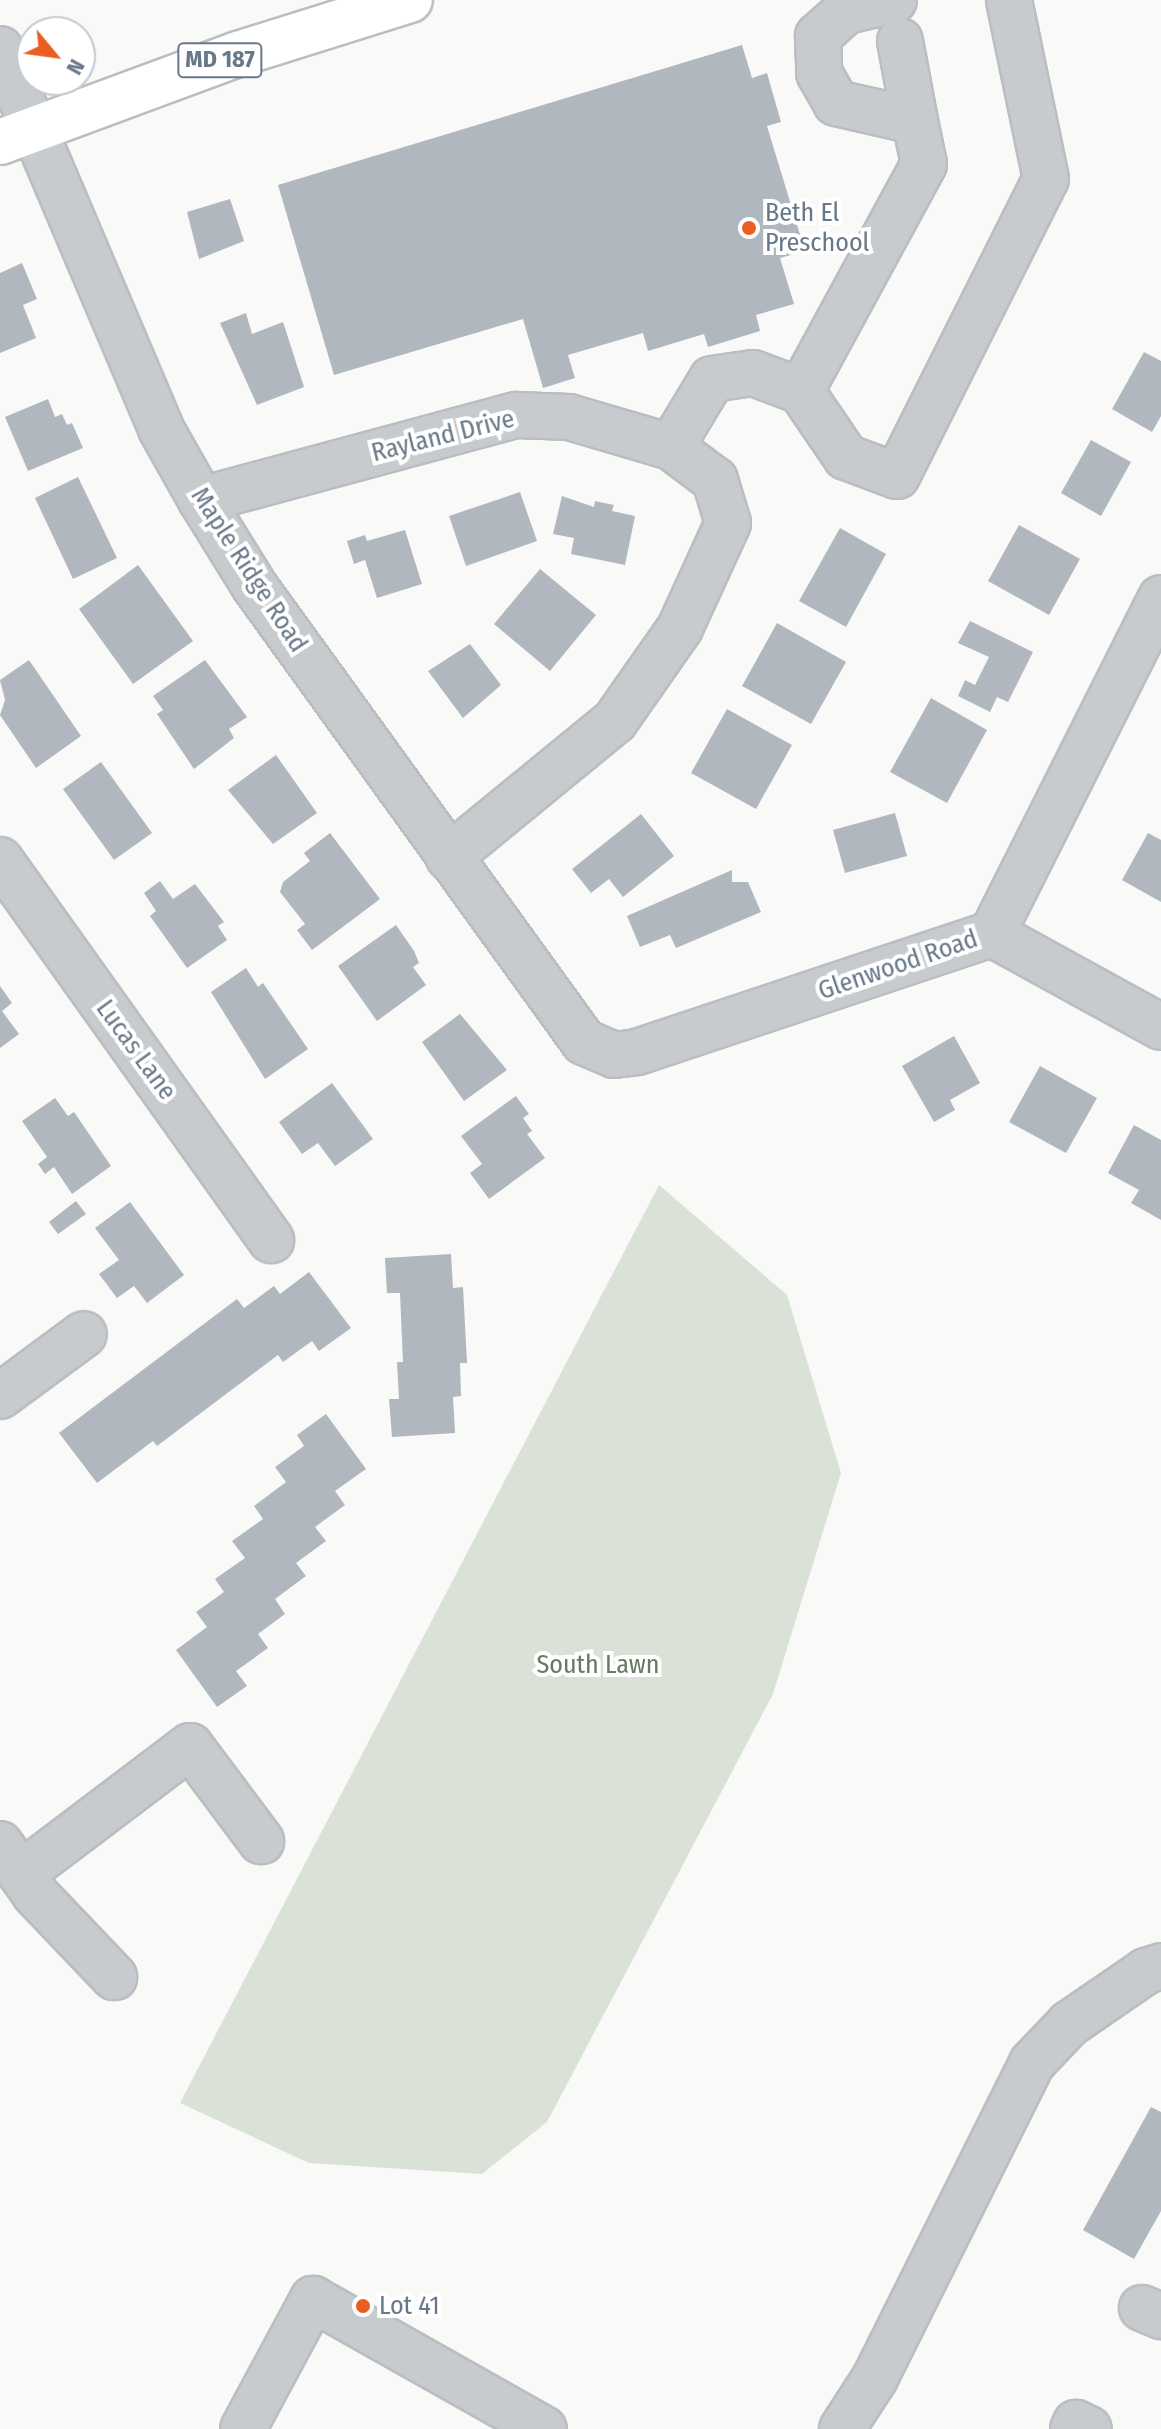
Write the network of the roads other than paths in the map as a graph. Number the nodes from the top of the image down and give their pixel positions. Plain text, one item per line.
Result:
1 (410, 0) edge
2 (1009, 0) edge
3 (897, 21) edge
4 (0, 49) edge
5 (915, 121) junction
6 (16, 136) edge
7 (801, 391) junction
8 (671, 447) junction
9 (201, 500) junction
10 (1161, 598) edge
11 (449, 857) junction
12 (0, 860) edge
13 (992, 934) junction
14 (1161, 1027) edge
15 (584, 1042) joint
16 (271, 1240) dead end
17 (84, 1334) dead end
18 (0, 1396) edge
19 (261, 1841) dead end
20 (11, 1859) edge
21 (1161, 1966) edge
22 (114, 1977) dead end
23 (243, 2429) edge
24 (544, 2429) edge
25 (842, 2429) edge
26 (1073, 2429) edge
27 (1089, 2429) edge

1 - 6 main road, MD 187
2 - 7 street
3 - 5 street
3 - 5 street
4 - 6 street, Maple Ridge Road
5 - 7 street
6 - 9 street, Maple Ridge Road
7 - 8 street
8 - 9 street, Rayland Drive
8 - 11 street, Rayland Drive
9 - 11 street, Maple Ridge Road
10 - 13 street, Glenwood Road
11 - 15 street, Maple Ridge Road
12 - 16 street, Lucas Lane
13 - 14 street
13 - 15 street, Glenwood Road
17 - 18 street
19 - 20 street
20 - 22 street
21 - 25 street
23 - 24 street
26 - 27 street

